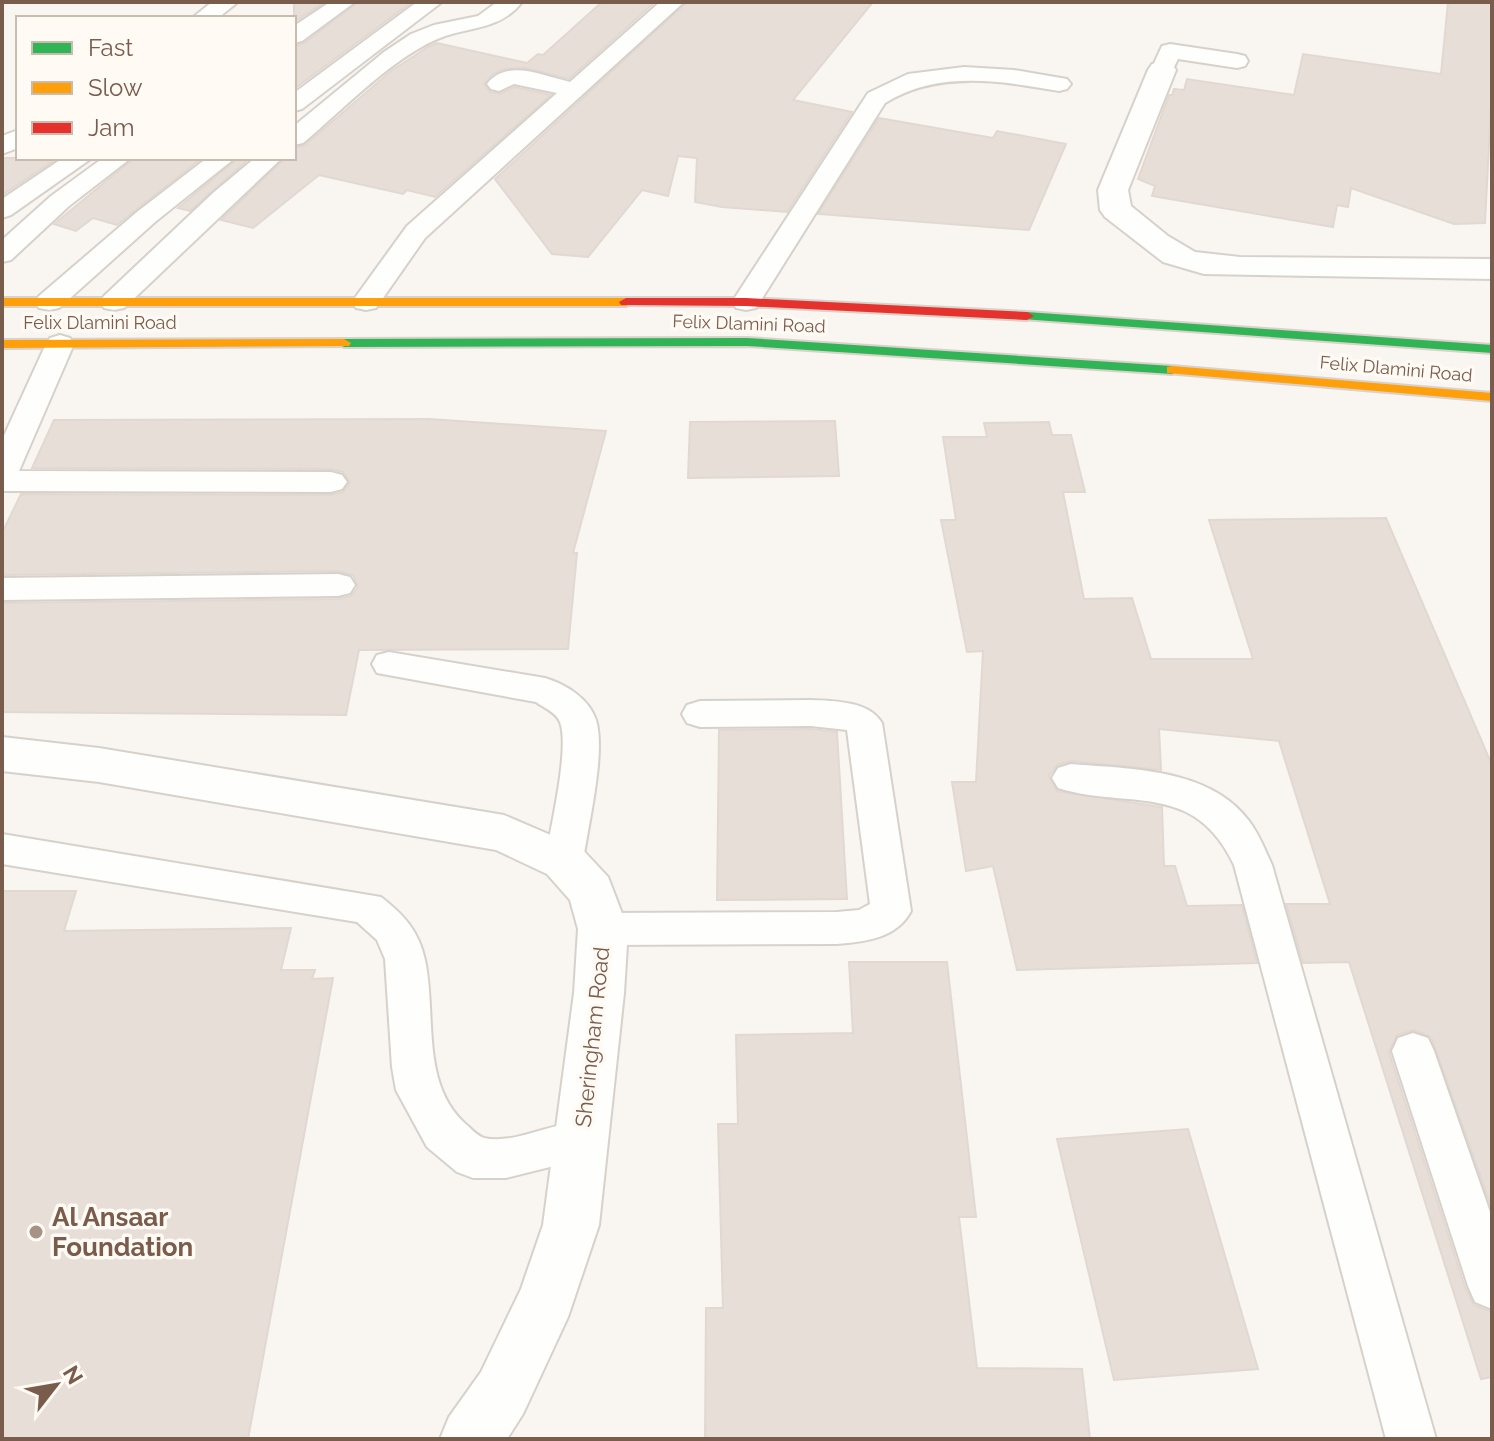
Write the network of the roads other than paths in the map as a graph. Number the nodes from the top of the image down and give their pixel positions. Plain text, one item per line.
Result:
1 (227, 2) edge
2 (344, 2) edge
3 (431, 2) edge
4 (511, 2) edge
5 (673, 2) edge
6 (206, 16) edge
7 (296, 35) edge
8 (1237, 61) dead end
9 (1162, 70) joint
10 (499, 84) dead end
11 (1059, 84) dead end
12 (575, 90) junction
13 (296, 103) edge
14 (296, 136) edge
15 (77, 160) edge
16 (116, 160) edge
17 (220, 160) edge
18 (268, 160) edge
19 (2, 210) edge
20 (2, 254) edge
21 (1492, 269) edge
22 (2, 302) edge
23 (49, 302) junction
24 (114, 302) junction
25 (366, 302) junction
26 (746, 302) junction
27 (2, 344) edge
28 (60, 344) junction
29 (1492, 349) edge
30 (1492, 397) edge
31 (2, 474) edge
32 (2, 481) edge
33 (331, 482) dead end
34 (338, 585) dead end
35 (2, 589) edge
36 (389, 664) dead end
37 (700, 714) dead end
38 (2, 754) edge
39 (1071, 778) dead end
40 (2, 849) edge
41 (564, 861) junction
42 (603, 929) junction
43 (1413, 1051) dead end
44 (582, 1141) junction
45 (1492, 1286) edge
46 (471, 1439) edge
47 (1411, 1439) edge

1 - 6 lane
2 - 7 lane
3 - 13 lane
4 - 14 lane
5 - 12 lane
8 - 9 lane
9 - 21 street
10 - 12 lane
11 - 26 lane
12 - 25 lane
15 - 19 lane
16 - 20 lane
17 - 23 lane
18 - 24 lane
22 - 23 main road, Felix Dlamini Road
23 - 24 main road, Felix Dlamini Road
24 - 25 main road, Felix Dlamini Road
25 - 26 main road, Felix Dlamini Road
26 - 29 main road, Felix Dlamini Road
27 - 28 main road, Felix Dlamini Road
28 - 30 main road, Felix Dlamini Road
28 - 31 lane
32 - 33 lane
34 - 35 lane
36 - 41 lane
37 - 42 lane
38 - 41 street, Sheringham Road
39 - 47 lane
40 - 44 lane
41 - 42 street, Sheringham Road
42 - 44 street, Sheringham Road
43 - 45 lane
44 - 46 street, Sheringham Road

